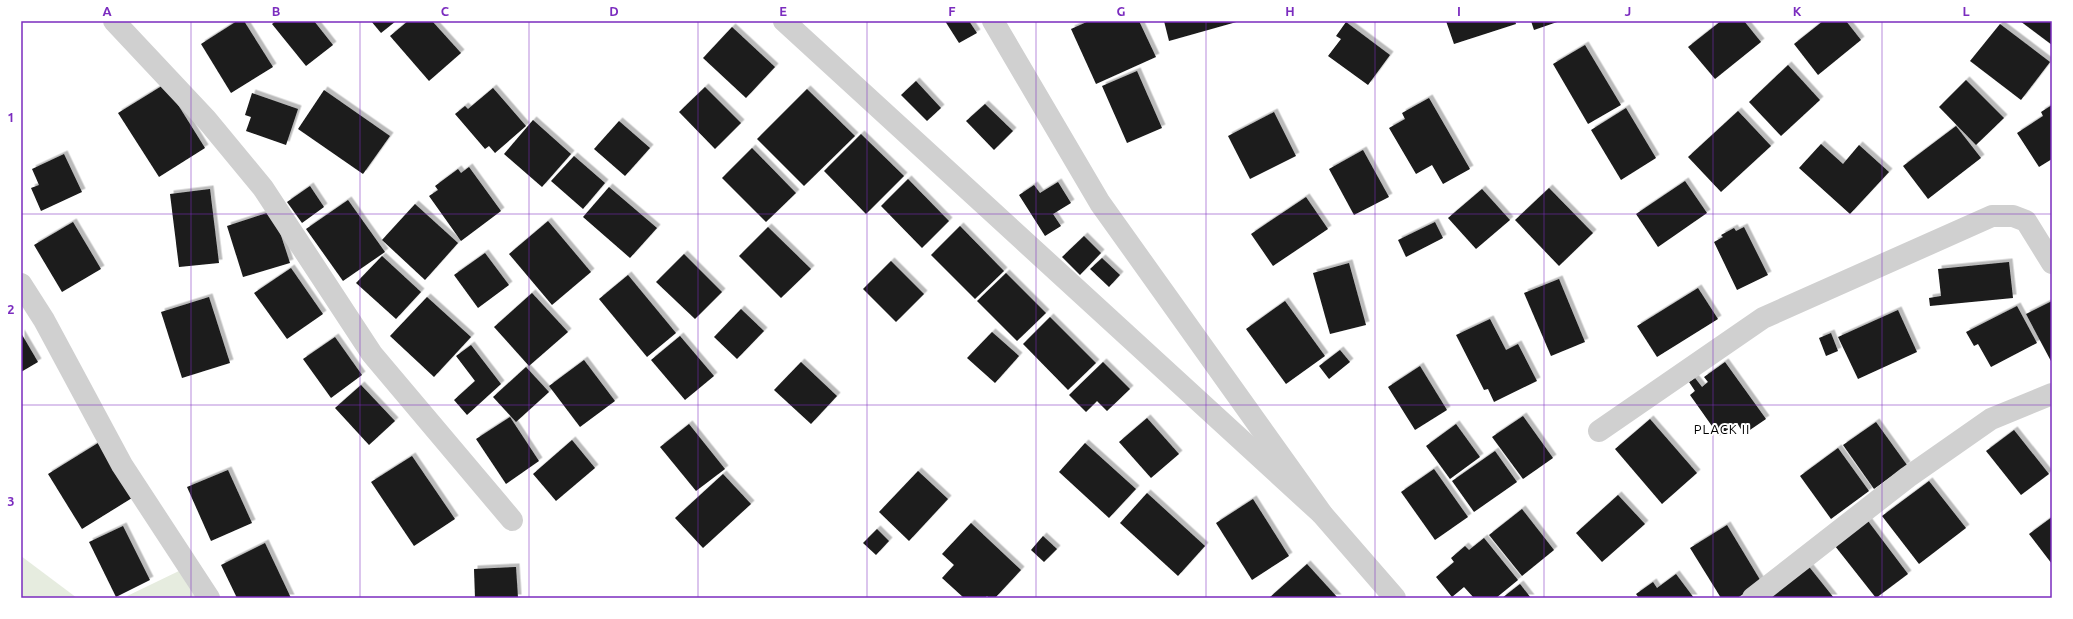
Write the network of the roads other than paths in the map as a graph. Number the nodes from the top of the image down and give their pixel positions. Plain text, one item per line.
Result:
1 (114, 21) edge
2 (784, 21) edge
3 (993, 21) edge
4 (2052, 263) edge
5 (21, 284) edge
6 (2052, 394) edge
7 (1599, 431) dead end
8 (1322, 514) junction
9 (512, 520) dead end
10 (208, 598) edge
11 (1394, 598) edge
12 (1753, 598) edge

1 - 9 street
2 - 8 street
3 - 8 street
4 - 7 street
5 - 10 street
6 - 12 street
8 - 11 street

